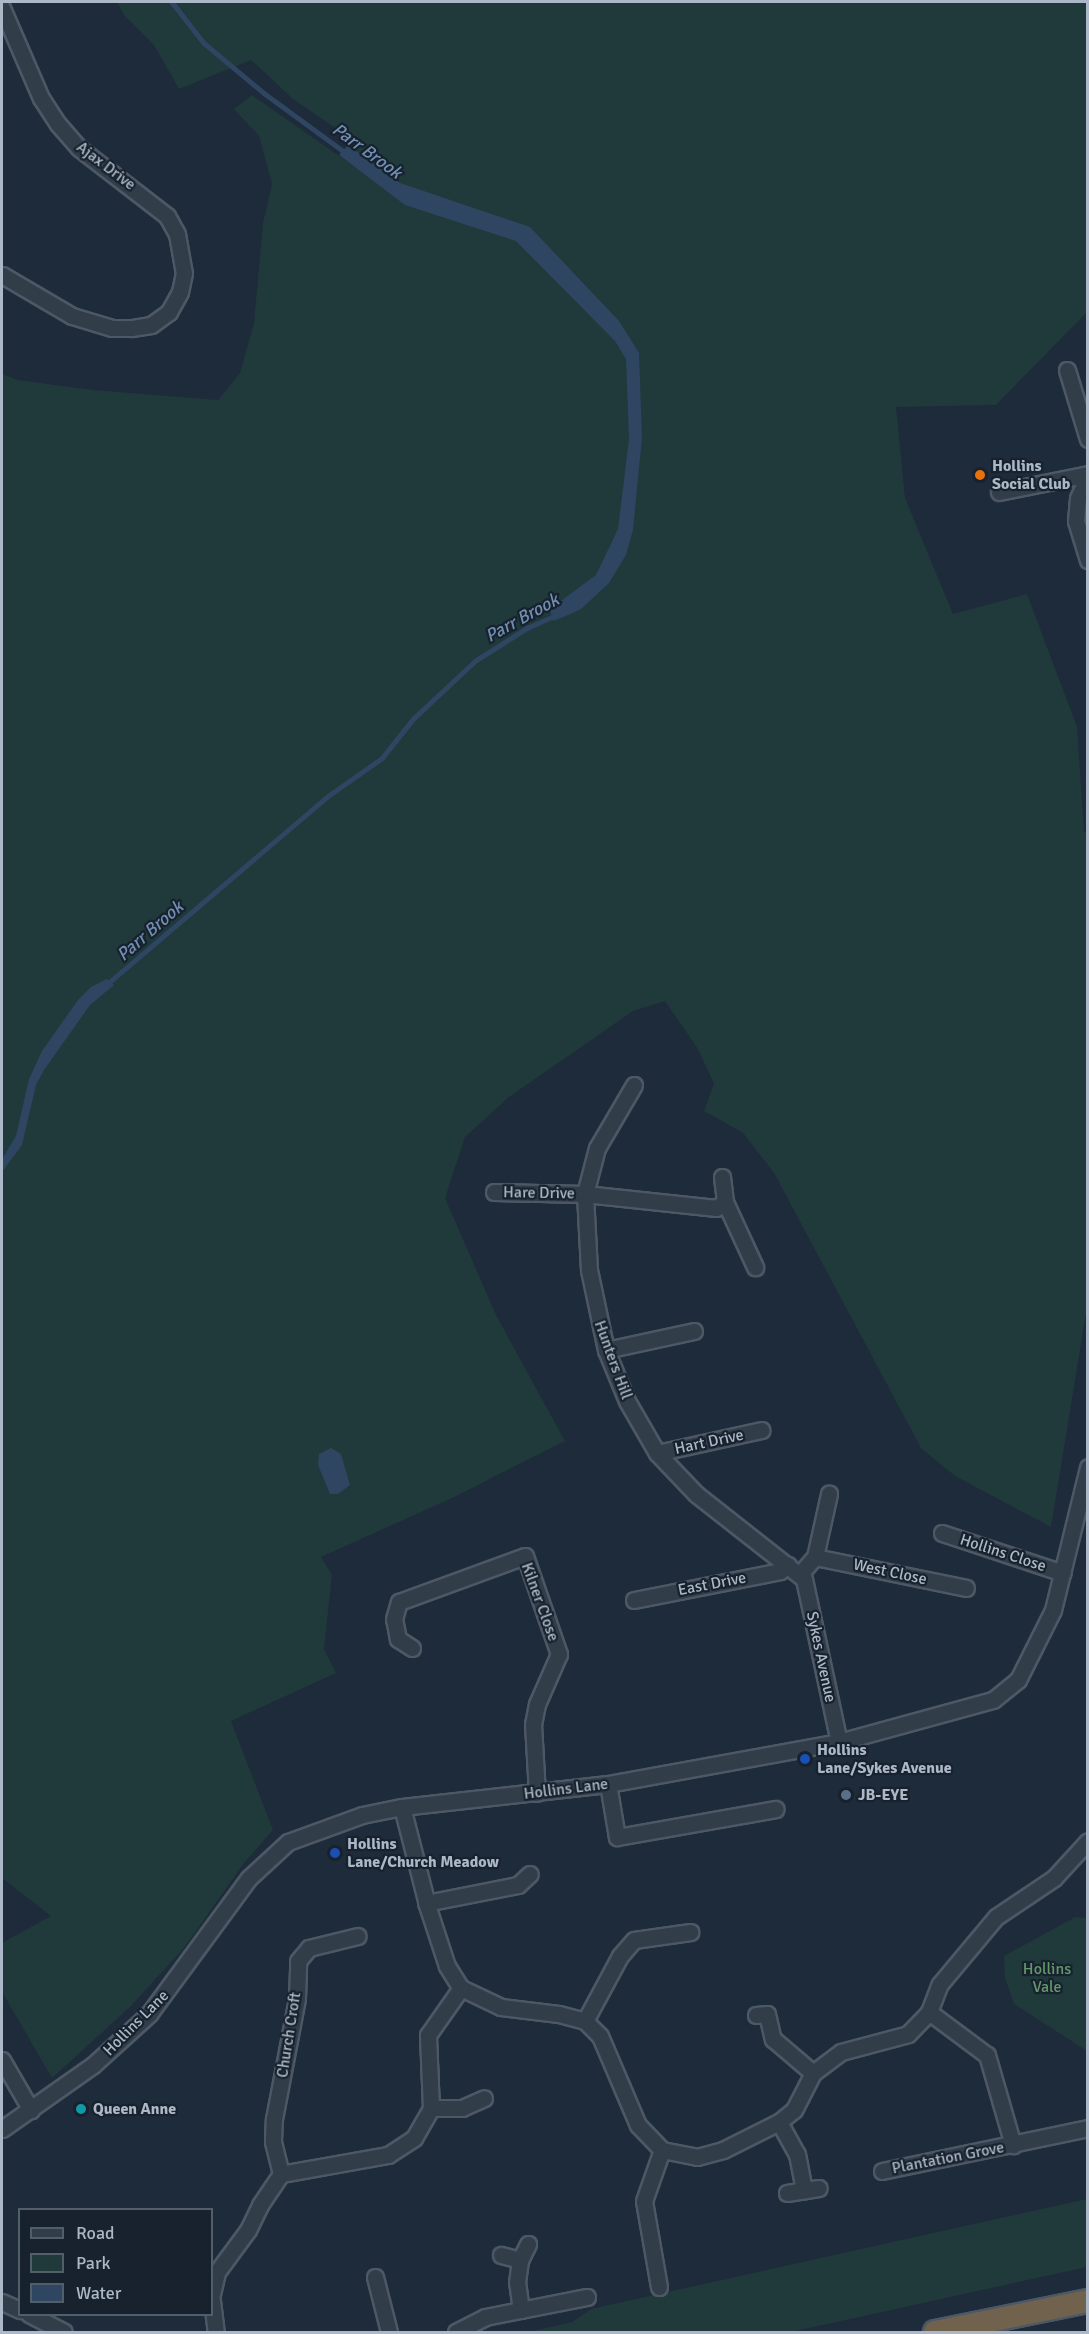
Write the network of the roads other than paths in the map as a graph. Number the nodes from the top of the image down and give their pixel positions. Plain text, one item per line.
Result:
1 (2, 8) edge
2 (2, 275) edge
3 (1066, 370) dead end
4 (1088, 439) edge
5 (1088, 475) edge
6 (999, 492) dead end
7 (1088, 560) edge
8 (634, 1085) dead end
9 (722, 1177) dead end
10 (494, 1192) dead end
11 (585, 1194) junction
12 (725, 1202) junction
13 (755, 1267) dead end
14 (694, 1331) dead end
15 (606, 1350) junction
16 (762, 1430) dead end
17 (657, 1454) junction
18 (1088, 1467) edge
19 (829, 1494) dead end
20 (942, 1533) dead end
21 (815, 1557) junction
22 (794, 1569) junction
23 (1063, 1573) junction
24 (966, 1588) dead end
25 (634, 1600) dead end
26 (412, 1648) dead end
27 (839, 1742) junction
28 (608, 1784) junction
29 (537, 1793) junction
30 (402, 1807) junction
31 (776, 1809) dead end
32 (1088, 1840) edge
33 (530, 1874) dead end
34 (426, 1903) junction
35 (690, 1932) dead end
36 (358, 1936) dead end
37 (461, 1988) junction
38 (929, 2012) junction
39 (756, 2015) dead end
40 (585, 2021) junction
41 (2, 2060) edge
42 (813, 2073) junction
43 (484, 2098) dead end
44 (431, 2108) junction
45 (31, 2110) junction
46 (779, 2122) junction
47 (1088, 2128) edge
48 (2, 2129) edge
49 (1013, 2145) junction
50 (663, 2150) junction
51 (882, 2171) dead end
52 (281, 2174) junction
53 (787, 2193) dead end
54 (528, 2244) dead end
55 (501, 2255) dead end
56 (520, 2260) junction
57 (375, 2277) dead end
58 (659, 2287) dead end
59 (213, 2290) edge
60 (587, 2297) dead end
61 (1088, 2301) edge
62 (2, 2302) edge
63 (18, 2309) edge
64 (213, 2309) edge
65 (521, 2310) junction
66 (33, 2316) edge
67 (64, 2332) edge
68 (216, 2332) edge
69 (390, 2332) edge
70 (456, 2332) edge
71 (935, 2332) edge

1 - 2 street, Ajax Drive
3 - 4 street
5 - 6 street
5 - 7 street
8 - 11 street, Hunters Hill
9 - 12 street
10 - 11 street, Hare Drive
11 - 12 street, Hare Drive
11 - 15 street, Hunters Hill
12 - 13 street
14 - 15 street
15 - 17 street, Hunters Hill
16 - 17 street, Hart Drive
17 - 22 street, Hunters Hill
18 - 23 street, Hollins Lane
19 - 21 street
20 - 23 street, Hollins Close
21 - 22 street
21 - 24 street, West Close
22 - 25 street, East Drive
22 - 27 street, Sykes Avenue
23 - 27 street, Hollins Lane
26 - 29 street, Kilner Close
27 - 28 street, Hollins Lane
28 - 29 street, Hollins Lane
28 - 31 street
29 - 30 street, Hollins Lane
30 - 34 street
30 - 45 street, Hollins Lane
32 - 38 street
33 - 34 street
34 - 37 street
35 - 40 street
36 - 52 street, Church Croft
37 - 40 street
37 - 44 street
38 - 42 street
38 - 49 street, Plantation Grove
39 - 42 street
40 - 50 street
41 - 45 street
42 - 46 street
43 - 44 street
44 - 52 street
45 - 48 street, Hollins Lane
46 - 50 street
46 - 53 street
47 - 49 street, Plantation Grove
49 - 51 street, Plantation Grove
50 - 58 street
52 - 59 street
54 - 56 street
55 - 56 street
56 - 65 street
57 - 69 street
60 - 65 street
61 - 71 highway
62 - 63 street
64 - 68 street
65 - 70 street
66 - 67 street

